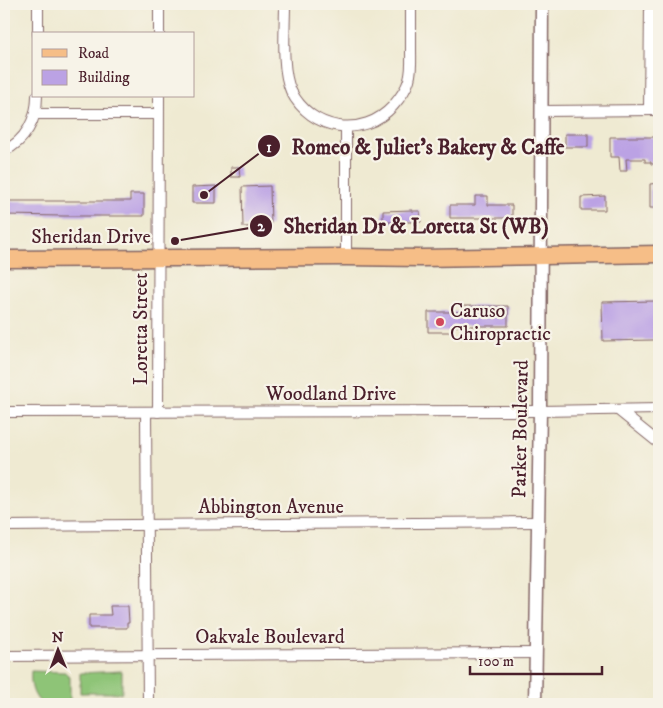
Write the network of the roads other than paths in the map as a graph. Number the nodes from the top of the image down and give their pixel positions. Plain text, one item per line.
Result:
1 (38, 4) edge
2 (159, 4) edge
3 (285, 4) edge
4 (411, 4) edge
5 (542, 4) edge
6 (650, 4) edge
7 (38, 32) edge
8 (159, 32) edge
9 (37, 98) edge
10 (158, 98) edge
11 (654, 110) edge
12 (541, 111) junction
13 (35, 114) junction
14 (158, 114) junction
15 (346, 127) junction
16 (4, 151) edge
17 (659, 254) edge
18 (541, 256) junction
19 (346, 257) junction
20 (158, 258) junction
21 (4, 259) edge
22 (659, 409) edge
23 (618, 410) junction
24 (540, 411) junction
25 (4, 412) edge
26 (146, 412) junction
27 (158, 412) junction
28 (659, 442) edge
29 (538, 522) junction
30 (146, 525) junction
31 (4, 526) edge
32 (536, 653) junction
33 (4, 656) edge
34 (147, 656) junction
35 (148, 704) edge
36 (535, 704) edge

1 - 7 street
2 - 8 street
3 - 15 street
4 - 15 street
5 - 12 street, Parker Boulevard
6 - 11 street
9 - 13 street
10 - 14 street, Loretta Street
11 - 12 street
12 - 18 street, Parker Boulevard
13 - 14 street
13 - 16 street
14 - 20 street, Loretta Street
15 - 19 street
17 - 18 main road, Sheridan Drive
18 - 19 main road, Sheridan Drive
18 - 24 street, Parker Boulevard
19 - 20 main road, Sheridan Drive
20 - 21 main road, Sheridan Drive
20 - 27 street, Loretta Street
22 - 23 street, Woodland Drive
23 - 24 street, Woodland Drive
23 - 28 street
24 - 27 street, Woodland Drive
24 - 29 street, Parker Boulevard
25 - 26 street, Woodland Drive
26 - 27 street, Woodland Drive
26 - 30 street, Loretta Street
29 - 30 street, Abbington Avenue
29 - 32 street, Parker Boulevard
30 - 31 street, Abbington Avenue
30 - 34 street, Loretta Street
32 - 34 street, Oakvale Boulevard
32 - 36 street, Parker Boulevard
33 - 34 street, Oakvale Boulevard
34 - 35 street, Loretta Street

